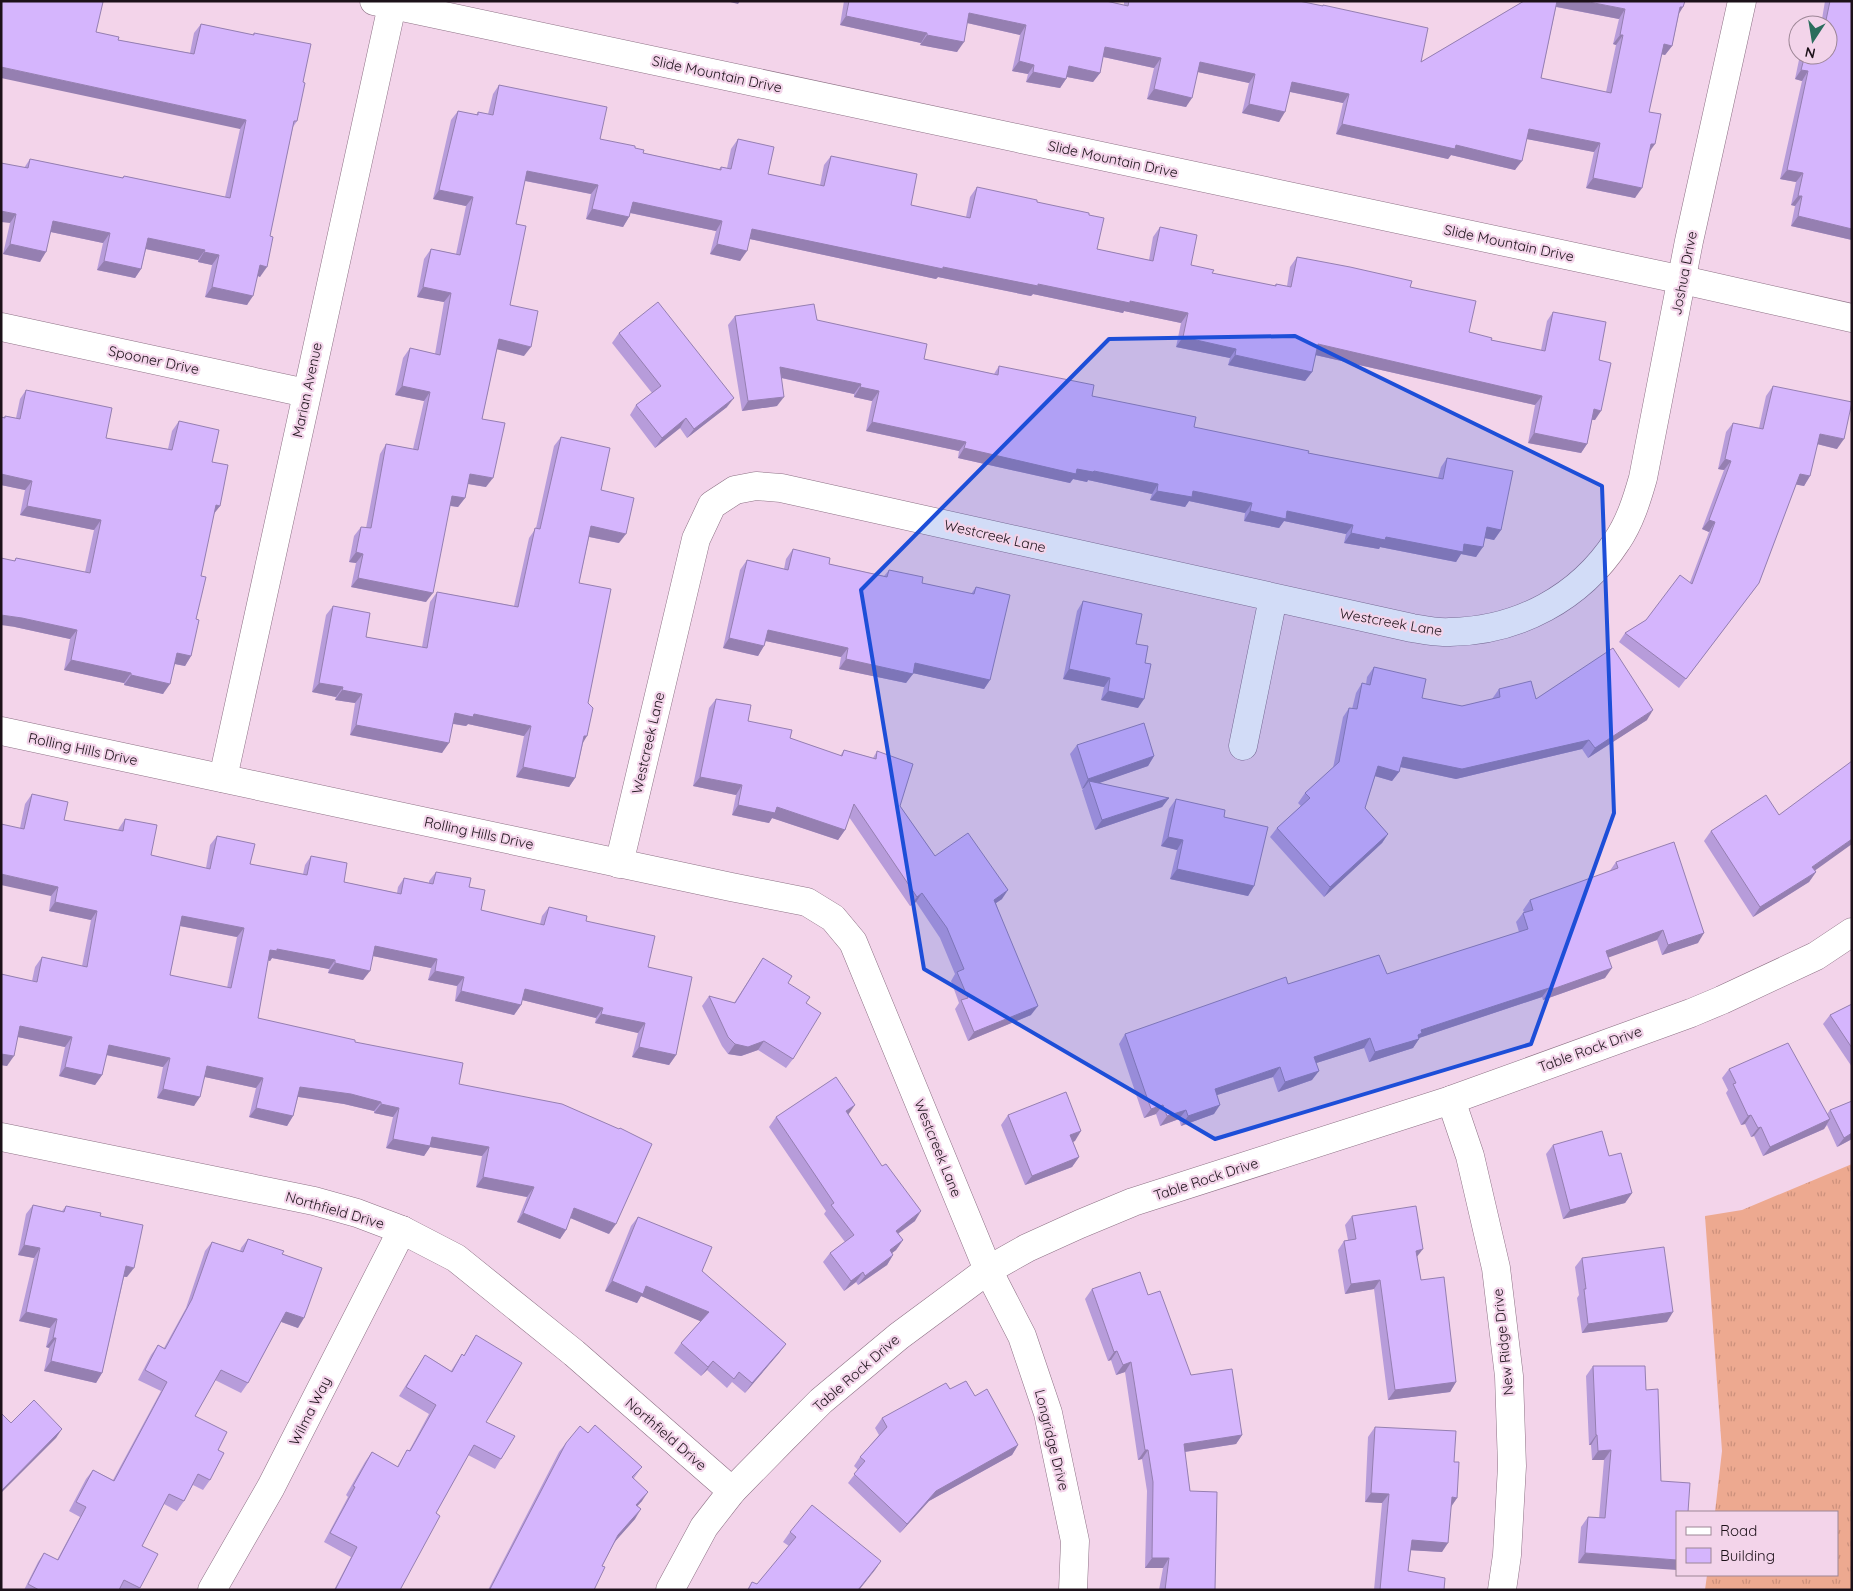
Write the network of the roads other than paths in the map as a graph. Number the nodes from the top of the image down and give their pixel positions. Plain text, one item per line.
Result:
1 (1742, 1) edge
2 (386, 3) edge
3 (1683, 280) junction
4 (1852, 318) edge
5 (1, 326) edge
6 (306, 393) junction
7 (1617, 541) joint
8 (1273, 598) junction
9 (1, 731) edge
10 (1243, 746) dead end
11 (223, 778) junction
12 (619, 864) junction
13 (1852, 932) edge
14 (888, 1027) joint
15 (1451, 1100) junction
16 (1, 1137) edge
17 (402, 1230) junction
18 (988, 1270) junction
19 (732, 1491) junction
20 (212, 1590) edge
21 (670, 1590) edge
22 (1073, 1590) edge
23 (1502, 1590) edge

1 - 3 street, Joshua Drive
2 - 3 street, Slide Mountain Drive
2 - 6 street, Marian Avenue
3 - 4 street, Slide Mountain Drive
3 - 7 street, Joshua Drive
5 - 6 street, Spooner Drive
6 - 11 street, Marian Avenue
7 - 8 street, Westcreek Lane
8 - 10 street
8 - 12 street, Westcreek Lane
9 - 11 street, Rolling Hills Drive
11 - 12 street, Rolling Hills Drive
12 - 14 street, Rolling Hills Drive
13 - 15 street, Table Rock Drive
14 - 18 street, Westcreek Lane
15 - 18 street, Table Rock Drive
15 - 23 street, New Ridge Drive
16 - 17 street, Northfield Drive
17 - 19 street, Northfield Drive
17 - 20 street, Wilma Way
18 - 19 street, Table Rock Drive
18 - 22 street, Longridge Drive
19 - 21 street, Table Rock Drive

